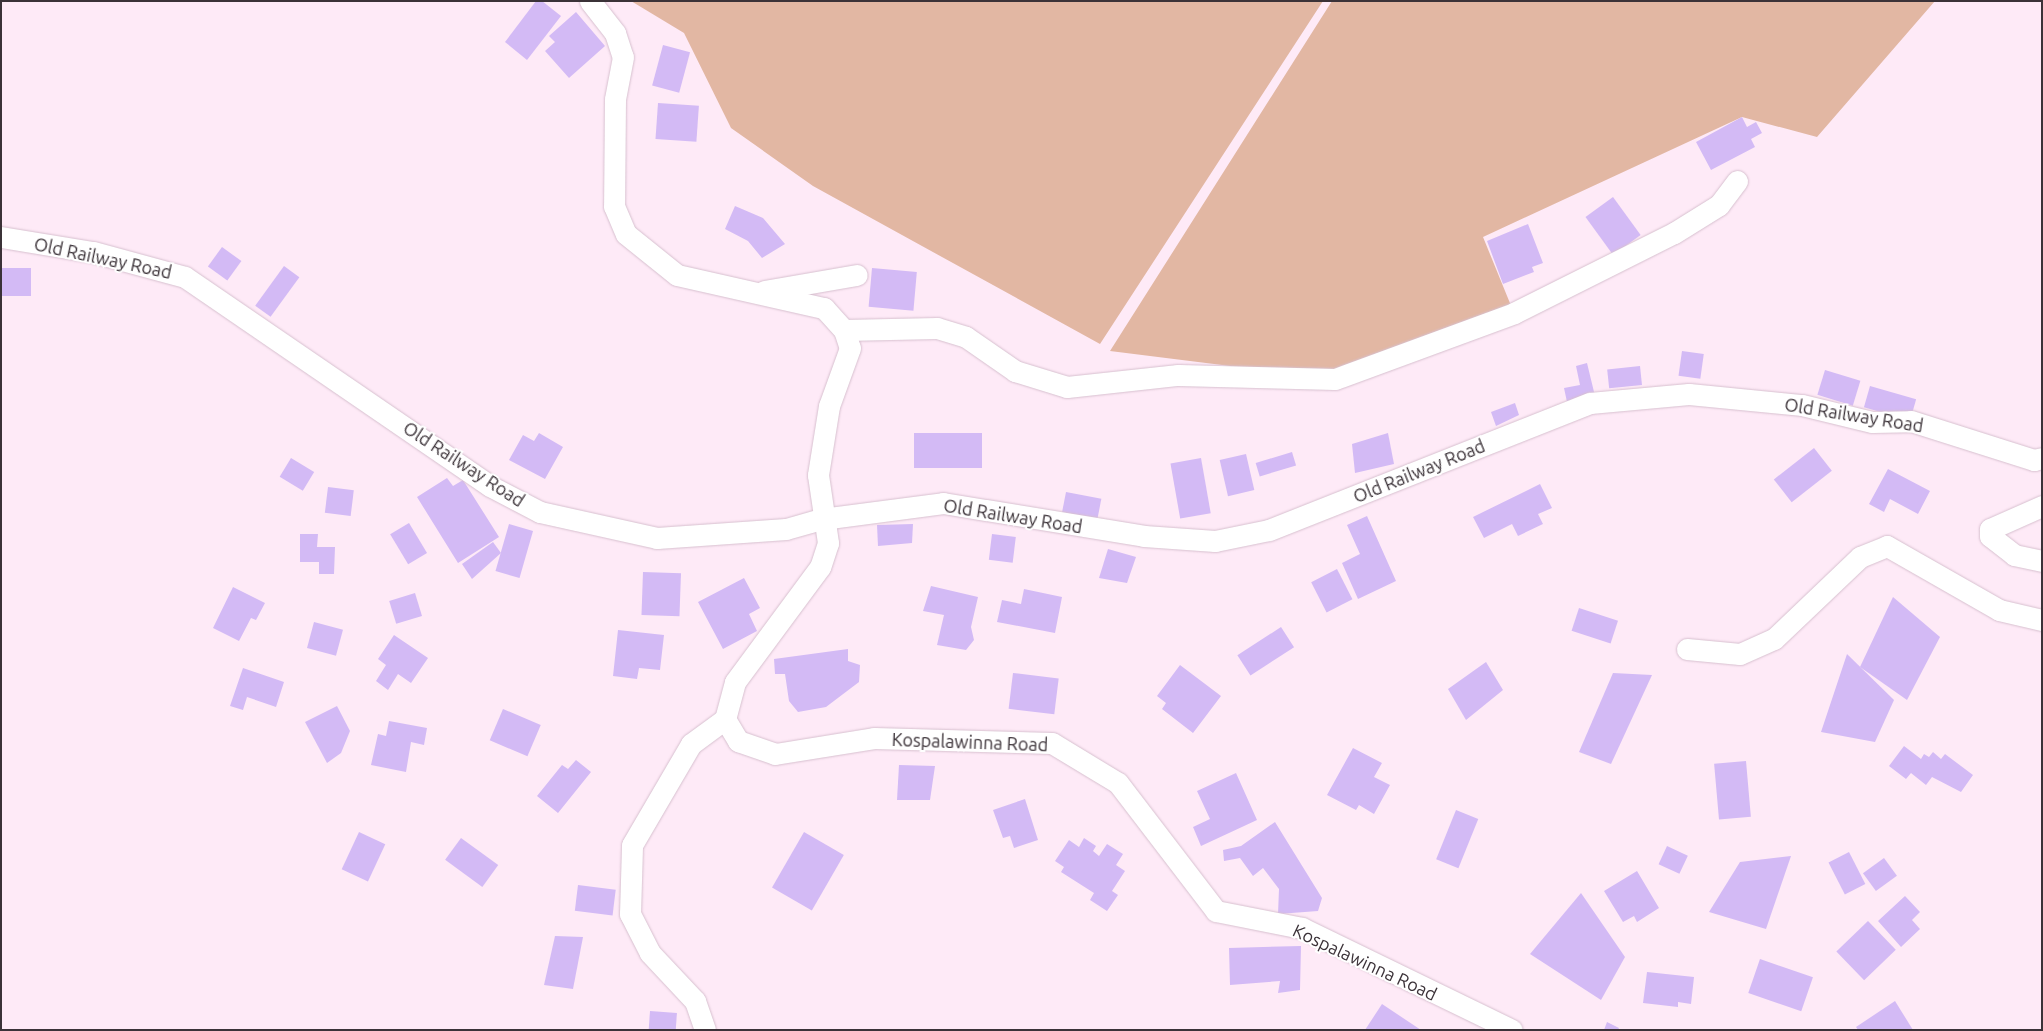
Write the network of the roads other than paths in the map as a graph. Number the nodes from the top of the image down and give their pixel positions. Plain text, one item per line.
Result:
1 (590, 1) edge
2 (1736, 181) dead end
3 (1, 237) edge
4 (857, 275) dead end
5 (752, 293) junction
6 (844, 330) junction
7 (2042, 458) edge
8 (2042, 506) edge
9 (822, 519) junction
10 (2042, 562) edge
11 (2042, 620) edge
12 (1687, 649) dead end
13 (725, 718) junction
14 (704, 1030) edge
15 (1512, 1030) edge

1 - 5 street
2 - 6 street
3 - 9 street, Old Railway Road
4 - 5 street
5 - 6 street
6 - 9 street
7 - 9 street, Old Railway Road
8 - 10 street
9 - 13 street
11 - 12 street
13 - 14 street
13 - 15 street, Kospalawinna Road

